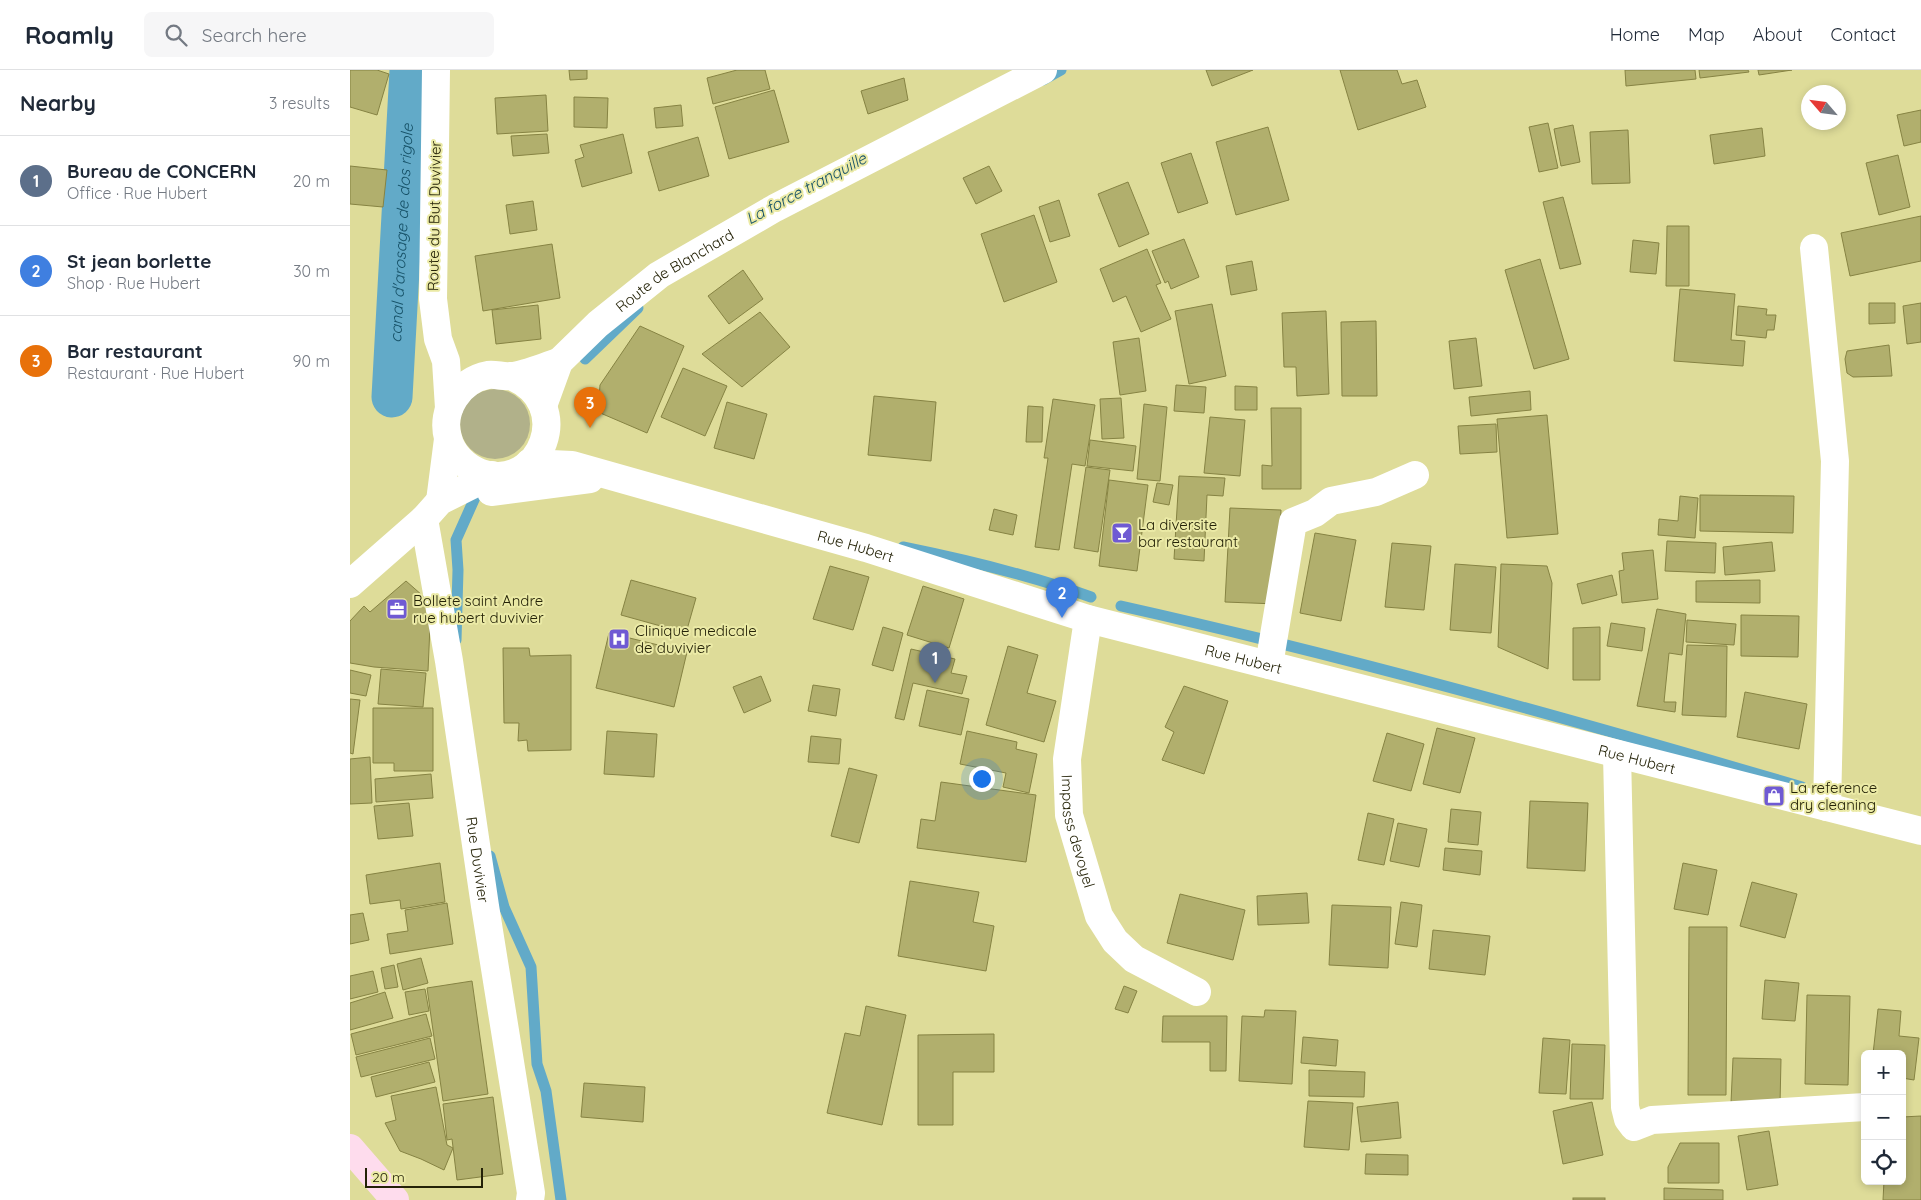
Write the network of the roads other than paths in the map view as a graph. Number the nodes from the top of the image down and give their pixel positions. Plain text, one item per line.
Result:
1 (436, 70) edge
2 (1042, 70) edge
3 (1814, 248) dead end
4 (446, 361) junction
5 (559, 362) junction
6 (500, 376) junction
7 (449, 408) junction
8 (545, 412) junction
9 (448, 439) junction
10 (529, 463) junction
11 (572, 465) junction
12 (492, 475) junction
13 (1415, 475) dead end
14 (613, 476) junction
15 (432, 510) junction
16 (350, 584) edge
17 (1088, 619) junction
18 (1269, 665) junction
19 (1618, 754) junction
20 (1827, 807) junction
21 (1921, 831) edge
22 (1197, 992) dead end
23 (1861, 1106) edge
24 (350, 1148) edge
25 (395, 1200) edge
26 (530, 1200) edge

1 - 4 street, Route du But Duvivier
2 - 5 street, Route de Blanchard
3 - 20 street
4 - 6 street
4 - 7 street, Route du But Duvivier
5 - 6 street, Route de Blanchard
5 - 8 street, Route de Blanchard
6 - 7 street
6 - 8 street
7 - 9 street
8 - 10 street
8 - 11 street
9 - 12 street
9 - 15 street, Rue Duvivier
10 - 11 street, Rue Hubert
10 - 12 street
11 - 14 street, Rue Hubert
12 - 15 street
13 - 18 street
14 - 15 street
14 - 17 street, Rue Hubert
15 - 16 street
15 - 26 street, Rue Duvivier
17 - 18 street, Rue Hubert
17 - 22 street, Impasss devoyel
18 - 19 street, Rue Hubert
19 - 20 street, Rue Hubert
19 - 23 street
20 - 21 street, Rue Hubert
24 - 25 main road

